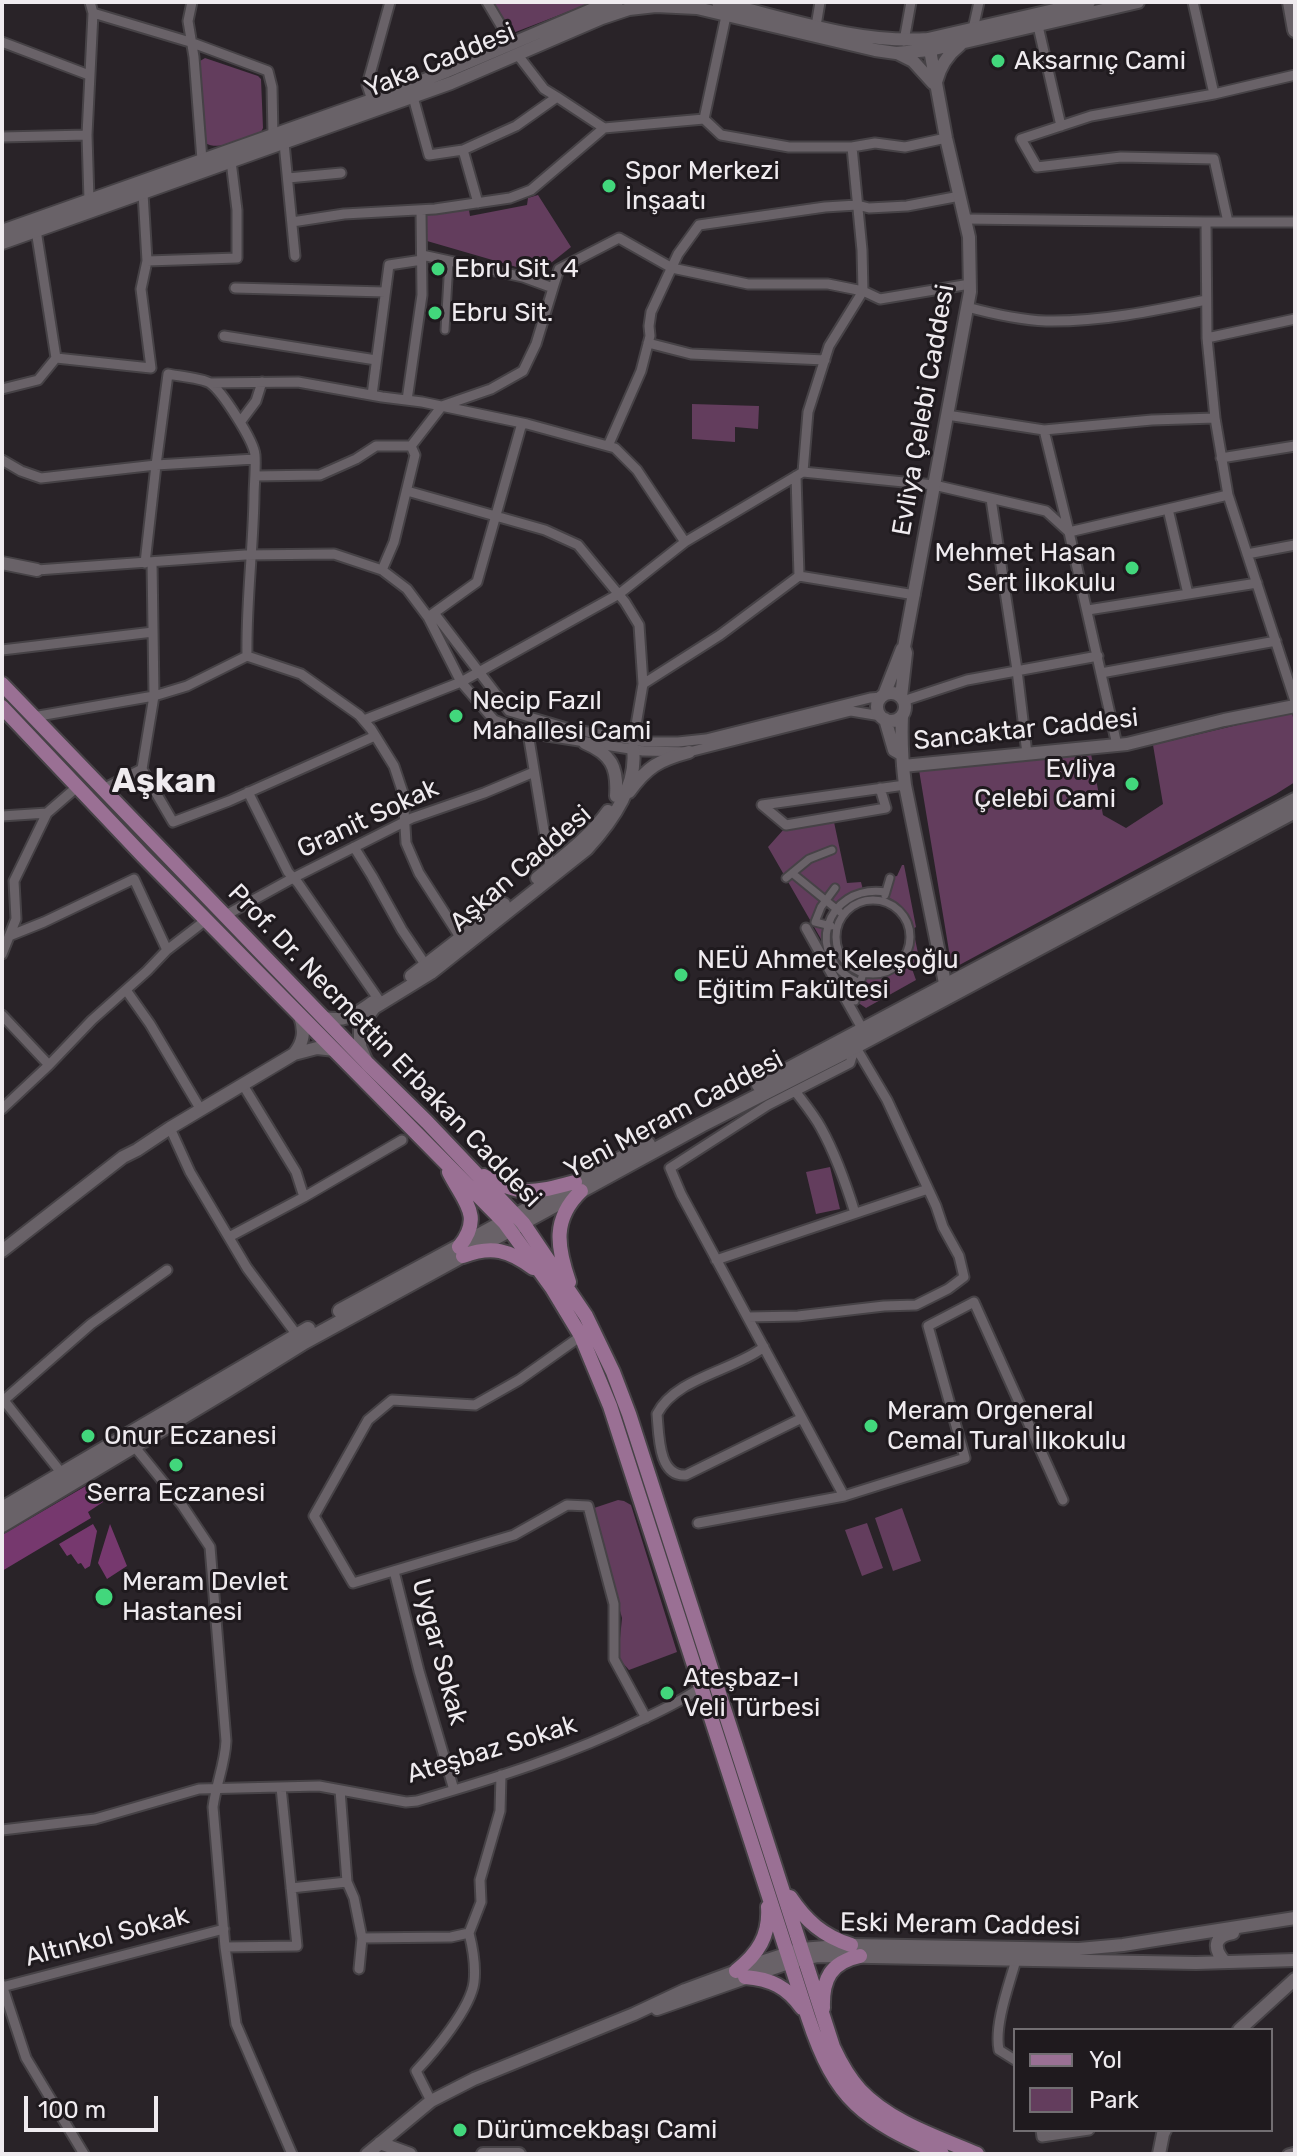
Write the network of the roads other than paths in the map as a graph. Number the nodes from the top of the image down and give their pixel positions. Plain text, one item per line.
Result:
1 (90, 2) edge
2 (192, 2) edge
3 (390, 2) edge
4 (487, 2) edge
5 (617, 2) edge
6 (820, 2) edge
7 (911, 2) edge
8 (979, 2) edge
9 (1089, 2) edge
10 (1138, 2) edge
11 (1193, 2) edge
12 (1290, 2) edge
13 (725, 6) edge
14 (1057, 6) edge
15 (93, 13) junction
16 (816, 26) junction
17 (1038, 26) junction
18 (973, 29) junction
19 (1295, 30) edge
20 (904, 41) junction
21 (2, 42) edge
22 (190, 42) junction
23 (965, 42) junction
24 (929, 44) junction
25 (515, 49) junction
26 (896, 53) junction
27 (89, 75) junction
28 (1295, 75) edge
29 (935, 85) junction
30 (1214, 94) junction
31 (413, 97) junction
32 (557, 97) junction
33 (372, 100) junction
34 (704, 119) junction
35 (1061, 126) junction
36 (604, 128) junction
37 (87, 135) junction
38 (2, 137) edge
39 (946, 138) junction
40 (279, 139) junction
41 (852, 147) junction
42 (463, 150) junction
43 (202, 160) junction
44 (231, 161) junction
45 (341, 173) dead end
46 (288, 178) junction
47 (143, 193) junction
48 (960, 196) junction
49 (89, 200) junction
50 (478, 203) junction
51 (857, 205) junction
52 (421, 210) junction
53 (965, 219) junction
54 (292, 222) junction
55 (1206, 222) junction
56 (1228, 222) junction
57 (1295, 222) edge
58 (36, 230) junction
59 (2, 231) edge
60 (2, 243) edge
61 (295, 256) dead end
62 (422, 257) junction
63 (147, 261) junction
64 (449, 261) junction
65 (672, 268) junction
66 (970, 284) junction
67 (235, 288) dead end
68 (553, 288) junction
69 (863, 291) junction
70 (385, 292) junction
71 (1206, 300) junction
72 (967, 307) junction
73 (1295, 319) edge
74 (445, 330) dead end
75 (224, 336) dead end
76 (1207, 338) junction
77 (648, 343) junction
78 (56, 358) junction
79 (376, 360) junction
80 (825, 360) junction
81 (151, 368) junction
82 (168, 374) junction
83 (262, 382) junction
84 (210, 383) junction
85 (2, 389) edge
86 (372, 395) junction
87 (407, 400) junction
88 (442, 406) junction
89 (947, 415) junction
90 (1215, 418) junction
91 (241, 421) junction
92 (522, 423) junction
93 (1044, 430) junction
94 (411, 446) junction
95 (608, 446) junction
96 (1295, 446) edge
97 (1221, 458) junction
98 (255, 459) junction
99 (2, 460) edge
100 (156, 465) junction
101 (800, 474) junction
102 (255, 476) junction
103 (934, 485) junction
104 (407, 491) junction
105 (1228, 495) junction
106 (991, 499) junction
107 (1168, 509) junction
108 (495, 517) junction
109 (1066, 528) junction
110 (685, 542) junction
111 (1295, 545) edge
112 (1247, 554) junction
113 (252, 555) junction
114 (149, 562) junction
115 (2, 563) edge
116 (37, 570) junction
117 (382, 570) junction
118 (2, 574) edge
119 (799, 576) junction
120 (1257, 583) junction
121 (619, 594) junction
122 (1188, 594) junction
123 (915, 595) junction
124 (1088, 610) junction
125 (431, 615) junction
126 (153, 632) junction
127 (1276, 641) junction
128 (904, 647) junction
129 (2, 650) edge
130 (247, 656) junction
131 (1098, 656) junction
132 (1017, 670) junction
133 (479, 672) junction
134 (1101, 673) junction
135 (461, 682) junction
136 (2, 684) edge
137 (643, 684) junction
138 (154, 696) junction
139 (883, 696) junction
140 (902, 699) junction
141 (1295, 703) edge
142 (5, 714) edge
143 (902, 716) junction
144 (33, 717) junction
145 (883, 718) junction
146 (364, 720) junction
147 (528, 733) junction
148 (375, 736) junction
149 (585, 743) junction
150 (633, 744) junction
151 (1117, 745) junction
152 (689, 752) junction
153 (1027, 754) junction
154 (902, 760) junction
155 (142, 769) junction
156 (534, 772) junction
157 (905, 785) junction
158 (77, 787) junction
159 (880, 788) junction
160 (103, 789) junction
161 (248, 792) junction
162 (619, 798) junction
163 (1295, 800) edge
164 (1295, 811) edge
165 (47, 813) junction
166 (2, 816) edge
167 (406, 821) junction
168 (354, 847) junction
169 (832, 850) dead end
170 (552, 871) junction
171 (293, 878) junction
172 (890, 878) dead end
173 (863, 882) dead end
174 (835, 888) dead end
175 (865, 896) junction
176 (884, 897) junction
177 (825, 900) junction
178 (15, 906) junction
179 (2, 910) edge
180 (840, 912) junction
181 (226, 915) junction
182 (206, 920) junction
183 (828, 925) junction
184 (837, 927) junction
185 (806, 928) dead end
186 (9, 936) junction
187 (464, 942) junction
188 (167, 950) junction
189 (2, 954) edge
190 (841, 955) junction
191 (832, 961) junction
192 (429, 969) junction
193 (863, 973) junction
194 (860, 983) junction
195 (126, 990) junction
196 (947, 991) junction
197 (379, 1001) junction
198 (855, 1001) dead end
199 (2, 1015) edge
200 (300, 1015) junction
201 (324, 1018) junction
202 (863, 1030) junction
203 (852, 1042) junction
204 (335, 1050) junction
205 (294, 1054) junction
206 (368, 1064) junction
207 (49, 1065) junction
208 (243, 1085) junction
209 (795, 1091) junction
210 (2, 1109) edge
211 (201, 1110) junction
212 (170, 1128) junction
213 (402, 1140) dead end
214 (137, 1150) junction
215 (444, 1161) junction
216 (472, 1169) junction
217 (578, 1187) junction
218 (928, 1189) junction
219 (304, 1197) junction
220 (855, 1213) junction
221 (514, 1223) junction
222 (229, 1237) junction
223 (2, 1251) edge
224 (461, 1252) junction
225 (716, 1260) junction
226 (2, 1262) edge
227 (167, 1270) dead end
228 (542, 1275) junction
229 (574, 1297) junction
230 (748, 1317) junction
231 (297, 1335) junction
232 (581, 1336) junction
233 (764, 1347) junction
234 (3, 1399) edge
235 (802, 1418) junction
236 (134, 1446) junction
237 (63, 1475) junction
238 (844, 1496) junction
239 (1063, 1500) dead end
240 (2, 1509) edge
241 (698, 1523) dead end
242 (2, 1525) edge
243 (394, 1571) junction
244 (700, 1688) junction
245 (646, 1718) junction
246 (501, 1775) junction
247 (281, 1787) junction
248 (215, 1788) junction
249 (340, 1790) junction
250 (454, 1790) junction
251 (2, 1830) edge
252 (347, 1882) junction
253 (774, 1886) junction
254 (291, 1888) junction
255 (1295, 1921) edge
256 (224, 1929) junction
257 (469, 1933) junction
258 (362, 1938) junction
259 (225, 1947) junction
260 (856, 1950) junction
261 (796, 1955) junction
262 (1016, 1960) junction
263 (1295, 1960) edge
264 (1225, 1962) junction
265 (359, 1969) dead end
266 (741, 1974) junction
267 (1295, 1979) edge
268 (2, 1986) edge
269 (808, 2017) junction
270 (1241, 2028) edge
271 (827, 2032) junction
272 (1013, 2059) edge
273 (431, 2101) junction
274 (1066, 2132) edge
275 (1164, 2132) edge
276 (1042, 2134) edge
277 (380, 2143) junction
278 (1295, 2152) edge
279 (84, 2154) edge
280 (292, 2154) edge
281 (367, 2154) edge
282 (410, 2154) edge
283 (483, 2154) edge
284 (519, 2154) edge
285 (942, 2154) edge
286 (977, 2154) edge
287 (1159, 2154) edge
288 (1288, 2154) edge

1 - 15 street
2 - 22 street
3 - 33 street
4 - 25 street
5 - 25 street, Yaka Caddesi
6 - 16 street
7 - 20 street
8 - 18 street
9 - 14 street, Yaka Caddesi
10 - 17 street, Yaka Caddesi
11 - 30 street
12 - 19 main road
13 - 16 street, Yaka Caddesi
13 - 25 street, Yaka Caddesi
13 - 26 street, Yaka Caddesi
13 - 34 street
14 - 18 street, Yaka Caddesi
15 - 22 street
15 - 27 street
16 - 20 street, Yaka Caddesi
17 - 23 street, Yaka Caddesi
17 - 35 street
18 - 24 street, Yaka Caddesi
20 - 24 street, Yaka Caddesi
21 - 27 street
22 - 40 street
22 - 43 street
23 - 24 street, Yaka Caddesi
23 - 29 street
24 - 26 street, Yaka Caddesi
24 - 29 street, Evliya Çelebi Caddesi
25 - 31 street, Yaka Caddesi
25 - 32 street
25 - 33 street, Yaka Caddesi
26 - 29 street
27 - 37 street
28 - 30 street
29 - 39 street, Evliya Çelebi Caddesi
30 - 35 street
31 - 40 street, Yaka Caddesi
31 - 42 street
32 - 36 street
32 - 42 street
33 - 40 street, Yaka Caddesi
34 - 36 street
34 - 41 street
35 - 56 street
36 - 50 street
37 - 38 street
37 - 49 street
39 - 41 street
39 - 48 street, Evliya Çelebi Caddesi
40 - 43 street, Yaka Caddesi
40 - 44 street, Yaka Caddesi
40 - 46 street
41 - 51 street
42 - 50 street
43 - 49 street, Yaka Caddesi
44 - 47 street, Yaka Caddesi
44 - 63 street
45 - 46 street
46 - 54 street
47 - 58 street, Yaka Caddesi
47 - 63 street
48 - 51 street
48 - 53 street, Evliya Çelebi Caddesi
49 - 59 street, Yaka Caddesi
50 - 52 street
51 - 65 street
51 - 69 street
52 - 54 street
52 - 62 street
53 - 55 street
53 - 66 street, Evliya Çelebi Caddesi
54 - 61 street
55 - 56 street
55 - 71 street
56 - 57 street
58 - 60 street, Yaka Caddesi
58 - 78 street
62 - 64 street
62 - 70 street
62 - 87 street
63 - 81 street
64 - 68 street
64 - 74 street
65 - 68 street
65 - 69 street
65 - 77 street
66 - 69 street
66 - 72 street, Evliya Çelebi Caddesi
67 - 70 street
68 - 88 street
69 - 80 street
70 - 79 street
71 - 72 street
71 - 76 street
72 - 89 street, Evliya Çelebi Caddesi
73 - 76 street
75 - 79 street
76 - 90 street
77 - 80 street
77 - 95 street
78 - 81 street
78 - 85 street
79 - 86 street
80 - 101 street
81 - 82 street
82 - 84 street
82 - 100 street
83 - 84 street
83 - 86 street
83 - 91 street
84 - 91 street
86 - 87 street
87 - 88 street
88 - 92 street
88 - 94 street
89 - 93 street
89 - 103 street, Evliya Çelebi Caddesi
90 - 93 street
90 - 97 street
91 - 98 street
92 - 95 street
92 - 108 street
93 - 109 street
94 - 102 street
94 - 104 street
95 - 110 street
96 - 97 street
97 - 105 street
98 - 100 street
98 - 102 street
99 - 100 street
100 - 114 street
101 - 103 street
101 - 110 street
101 - 119 street
102 - 113 street
103 - 106 street
103 - 123 street, Evliya Çelebi Caddesi
104 - 108 street
104 - 117 street
105 - 107 street
105 - 112 street
106 - 109 street
106 - 132 street
107 - 109 street
107 - 122 street
108 - 121 street
108 - 125 street
109 - 124 street
110 - 121 street
111 - 112 street
112 - 120 street
113 - 114 street
113 - 117 street
113 - 130 street
114 - 116 street
114 - 126 street
115 - 116 street
116 - 118 street
117 - 125 street
119 - 123 street
119 - 137 street
120 - 122 street
120 - 127 street
121 - 133 street
121 - 137 street
122 - 124 street
123 - 128 street, Evliya Çelebi Caddesi
124 - 131 street
125 - 133 street
125 - 135 street
126 - 129 street
126 - 138 street
127 - 134 street
127 - 141 street
128 - 139 street, Evliya Çelebi Caddesi
128 - 140 street, Evliya Çelebi Caddesi
130 - 138 street
130 - 146 street
131 - 132 street
131 - 134 street
132 - 140 street
132 - 153 street
133 - 135 street
133 - 150 street
134 - 151 street
135 - 146 street
135 - 147 street
136 - 144 main road, Prof. Dr. Necmettin Erbakan Caddesi
137 - 150 street
138 - 144 street
138 - 155 street
139 - 140 street
139 - 145 street
139 - 150 street
140 - 143 street
141 - 151 street, Sancaktar Caddesi
142 - 158 main road, Prof. Dr. Necmettin Erbakan Caddesi
143 - 145 street
143 - 154 street
144 - 160 main road, Prof. Dr. Necmettin Erbakan Caddesi
145 - 152 street
145 - 154 street
146 - 148 street
147 - 149 street
147 - 156 street
148 - 161 street
148 - 167 street
149 - 150 street
149 - 162 street
150 - 152 street
150 - 162 street, Aşkan Caddesi
151 - 153 street, Sancaktar Caddesi
152 - 162 street
153 - 154 street, Sancaktar Caddesi
154 - 157 street
155 - 160 street
155 - 161 street
156 - 167 street, Granit Sokak
156 - 170 street
157 - 159 street
157 - 196 street
158 - 165 street
158 - 182 main road, Prof. Dr. Necmettin Erbakan Caddesi
159 - 159 street
160 - 181 main road, Prof. Dr. Necmettin Erbakan Caddesi
161 - 171 street
162 - 170 street, Aşkan Caddesi
163 - 196 main road, Yeni Meram Caddesi
164 - 196 main road, Yeni Meram Caddesi
165 - 166 street
165 - 178 street
167 - 168 street, Granit Sokak
167 - 187 street
168 - 171 street, Granit Sokak
168 - 192 street
169 - 177 street
170 - 187 street, Aşkan Caddesi
171 - 181 street, Granit Sokak
171 - 197 street
172 - 176 street
173 - 175 street
174 - 177 street
175 - 176 street
175 - 180 street
176 - 193 street
177 - 180 street
177 - 183 street
178 - 179 street
178 - 186 street
180 - 183 street
180 - 184 street
181 - 201 main road, Prof. Dr. Necmettin Erbakan Caddesi
182 - 188 street
182 - 200 main road, Prof. Dr. Necmettin Erbakan Caddesi
183 - 184 street
183 - 191 street
184 - 190 street
185 - 202 street
186 - 188 street
186 - 189 street
187 - 192 street, Aşkan Caddesi
188 - 195 street
190 - 191 street
190 - 193 street
191 - 194 street
192 - 197 street, Aşkan Caddesi
193 - 194 street
194 - 198 street
195 - 207 street
195 - 211 street
196 - 202 main road, Yeni Meram Caddesi
196 - 203 main road, Yeni Meram Caddesi
197 - 201 street, Aşkan Caddesi
197 - 206 street, Aşkan Caddesi
199 - 207 street
200 - 204 main road, Prof. Dr. Necmettin Erbakan Caddesi
200 - 205 street
201 - 206 main road, Prof. Dr. Necmettin Erbakan Caddesi
202 - 203 main road, Yeni Meram Caddesi
203 - 209 street
203 - 217 main road, Yeni Meram Caddesi
203 - 218 street
204 - 205 street
204 - 215 main road, Prof. Dr. Necmettin Erbakan Caddesi
205 - 208 street
206 - 216 main road, Prof. Dr. Necmettin Erbakan Caddesi
207 - 210 street
208 - 211 street
208 - 219 street
209 - 220 street
209 - 225 street
211 - 212 street
212 - 214 street
212 - 222 street
213 - 219 street
214 - 223 street
214 - 226 street
215 - 221 main road, Prof. Dr. Necmettin Erbakan Caddesi
215 - 224 main road
216 - 217 main road
216 - 221 main road, Prof. Dr. Necmettin Erbakan Caddesi
217 - 221 main road, Yeni Meram Caddesi
217 - 229 main road
218 - 220 street
218 - 230 street
219 - 222 street
220 - 225 street
221 - 224 main road, Yeni Meram Caddesi
221 - 228 main road, Prof. Dr. Necmettin Erbakan Caddesi
221 - 229 main road, Prof. Dr. Necmettin Erbakan Caddesi
222 - 231 street
224 - 228 main road
224 - 231 main road, Yeni Meram Caddesi
224 - 236 main road, Yeni Meram Caddesi
225 - 230 street
227 - 234 street
228 - 232 main road, Prof. Dr. Necmettin Erbakan Caddesi
229 - 253 main road, Prof. Dr. Necmettin Erbakan Caddesi
230 - 233 street
231 - 237 main road, Yeni Meram Caddesi
232 - 243 street
232 - 244 main road, Prof. Dr. Necmettin Erbakan Caddesi
233 - 235 street
233 - 235 street
234 - 237 street
235 - 238 street
236 - 242 main road, Yeni Meram Caddesi
236 - 248 street
237 - 240 main road, Yeni Meram Caddesi
238 - 239 street
238 - 241 street
243 - 245 street
243 - 250 street, Uygar Sokak
244 - 245 street, Ateşbaz Sokak
244 - 253 main road, Prof. Dr. Necmettin Erbakan Caddesi
245 - 246 street, Ateşbaz Sokak
246 - 250 street, Ateşbaz Sokak
246 - 257 street
247 - 248 street, Ateşbaz Sokak
247 - 249 street, Ateşbaz Sokak
247 - 254 street
248 - 251 street, Ateşbaz Sokak
248 - 256 street
249 - 250 street, Ateşbaz Sokak
249 - 252 street
252 - 254 street
252 - 258 street
253 - 260 main road
253 - 261 main road, Prof. Dr. Necmettin Erbakan Caddesi
253 - 266 main road
254 - 259 street
255 - 260 street, Eski Meram Caddesi
255 - 264 street
256 - 259 street
256 - 268 street, Altınkol Sokak
257 - 258 street
257 - 273 street
258 - 265 street
259 - 280 street
260 - 261 street, Eski Meram Caddesi
260 - 262 street, Eski Meram Caddesi
260 - 271 main road
261 - 266 street, Eski Meram Caddesi
261 - 269 main road, Prof. Dr. Necmettin Erbakan Caddesi
261 - 271 main road, Prof. Dr. Necmettin Erbakan Caddesi
262 - 264 street, Eski Meram Caddesi
262 - 272 street
263 - 264 street, Eski Meram Caddesi
266 - 269 main road
266 - 273 street, Eski Meram Caddesi
267 - 270 street
268 - 279 street
269 - 285 main road, Prof. Dr. Necmettin Erbakan Caddesi
271 - 286 main road, Prof. Dr. Necmettin Erbakan Caddesi
273 - 277 street, Eski Meram Caddesi
274 - 276 street
275 - 287 street
277 - 281 street, Eski Meram Caddesi
277 - 282 street
278 - 288 street
283 - 284 street

